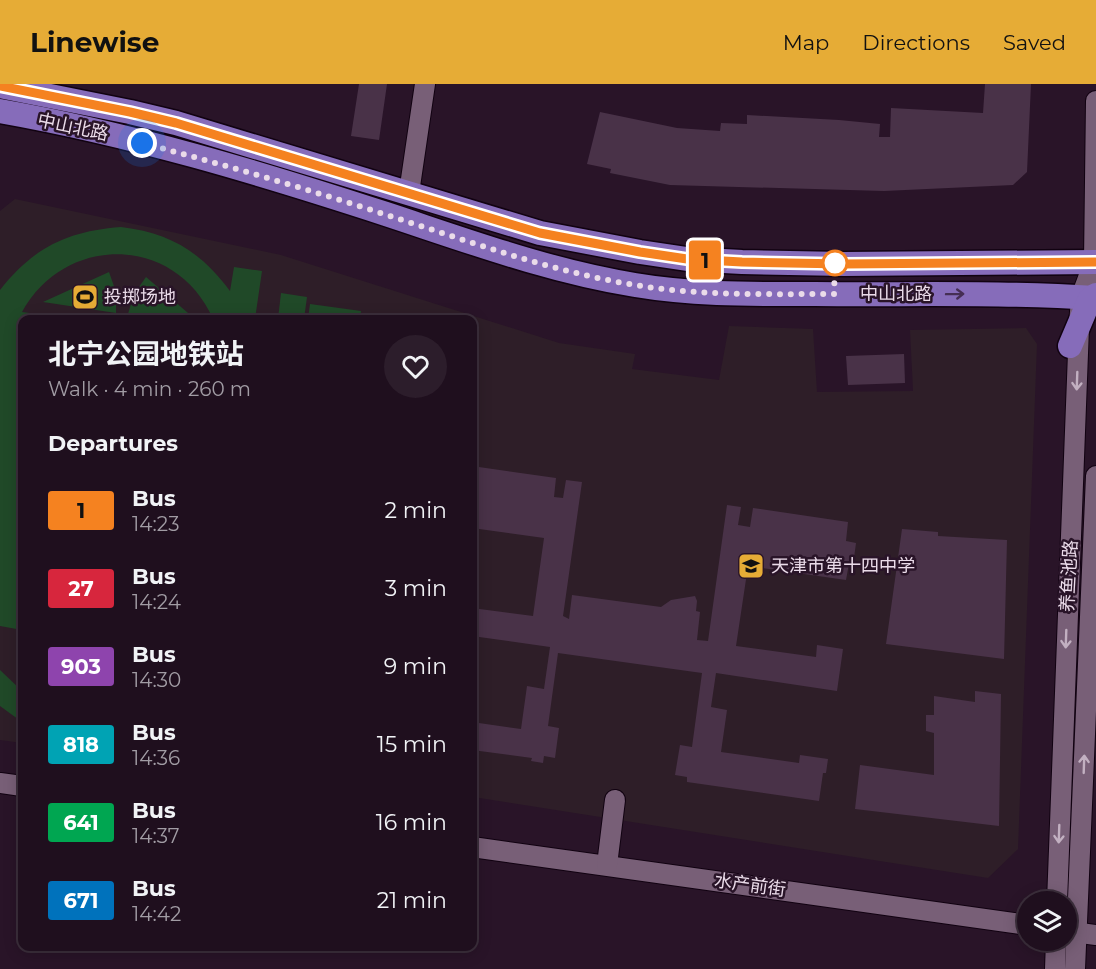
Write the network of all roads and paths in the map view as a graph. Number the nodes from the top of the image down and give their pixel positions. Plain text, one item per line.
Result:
1 (425, 84) edge
2 (0, 86) edge
3 (1096, 101) edge
4 (0, 111) edge
5 (409, 193) junction
6 (1095, 265) edge
7 (1091, 297) edge
8 (1070, 346) dead end
9 (1096, 476) edge
10 (0, 783) edge
11 (18, 785) edge
12 (615, 800) dead end
13 (477, 848) edge
14 (607, 865) junction
15 (1058, 891) edge
16 (1073, 891) edge
17 (1017, 923) edge
18 (1077, 932) edge
19 (1096, 935) edge
20 (1056, 951) edge
21 (1073, 951) edge
22 (1055, 969) edge
23 (1075, 969) edge

1 - 5 street
2 - 5 main road, 中山北路
3 - 6 street, 养鱼池路
4 -> 7 main road, 中山北路
5 - 6 main road, 中山北路
6 - 7 street, 养鱼池路
7 - 8 main road
7 -> 15 street, 养鱼池路
16 -> 9 street, 养鱼池路
10 - 11 street
12 - 14 street
13 - 14 street, 水产前街
14 - 17 street, 水产前街
18 - 19 street
20 - 22 street
21 - 23 street, 养鱼池路

